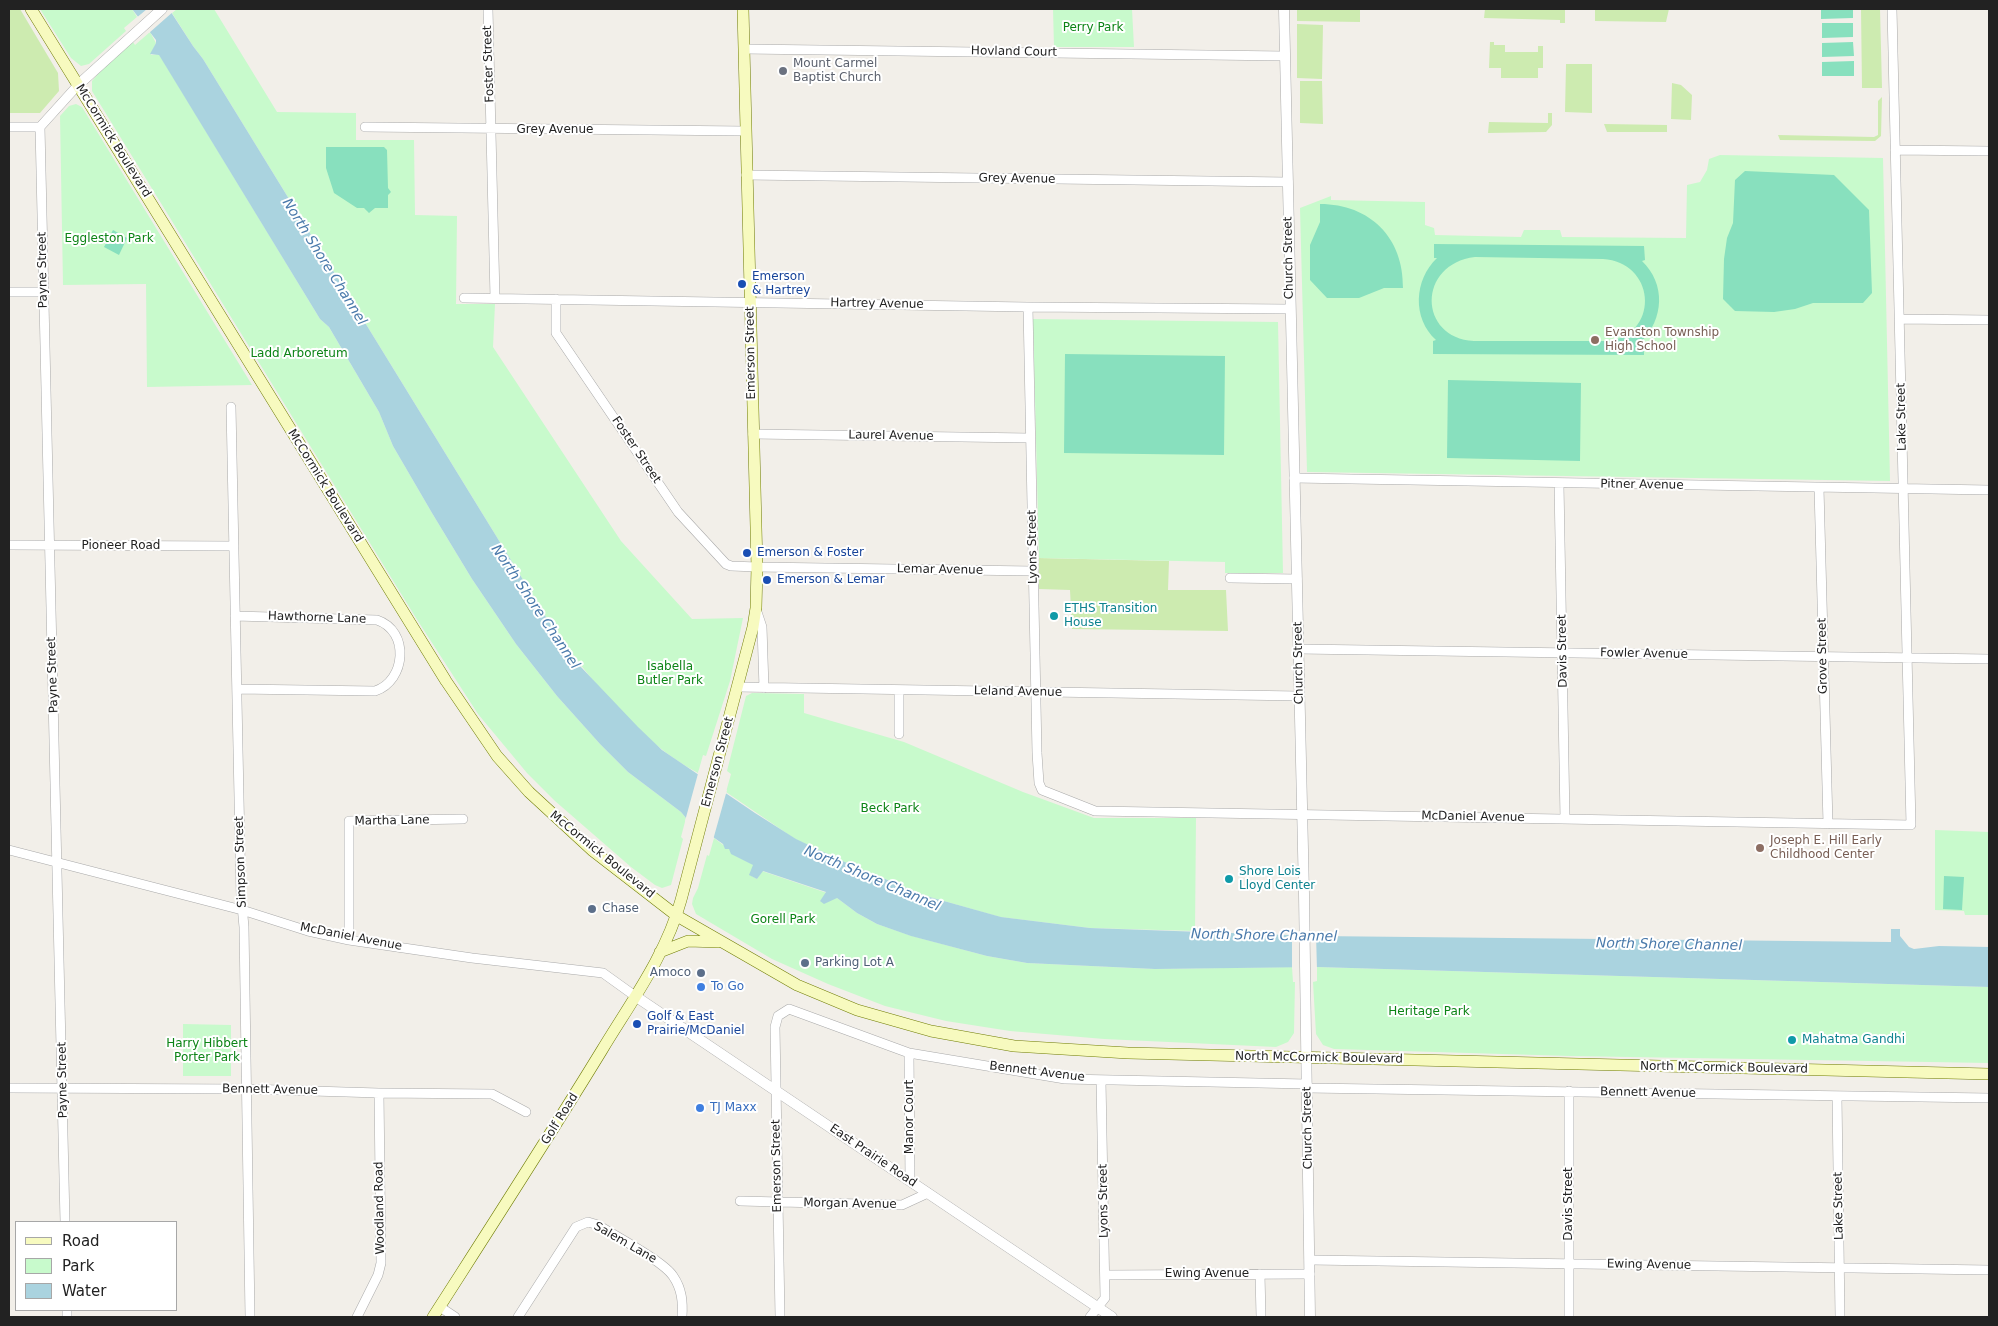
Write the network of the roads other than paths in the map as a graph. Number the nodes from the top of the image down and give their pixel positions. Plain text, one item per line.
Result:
1 (31, 9) edge
2 (162, 9) edge
3 (488, 9) edge
4 (743, 9) edge
5 (1284, 9) edge
6 (1892, 9) edge
7 (744, 50) junction
8 (1285, 56) junction
9 (78, 85) junction
10 (9, 127) edge
11 (40, 127) junction
12 (366, 127) dead end
13 (491, 129) junction
14 (745, 132) junction
15 (1895, 150) junction
16 (1989, 152) edge
17 (746, 175) junction
18 (1288, 182) junction
19 (9, 292) edge
20 (43, 292) junction
21 (464, 298) dead end
22 (495, 298) junction
23 (556, 299) junction
24 (750, 302) junction
25 (1028, 307) junction
26 (1290, 309) junction
27 (1900, 319) junction
28 (1989, 320) edge
29 (231, 408) dead end
30 (753, 434) junction
31 (1030, 438) junction
32 (1294, 478) junction
33 (1559, 484) junction
34 (1819, 488) junction
35 (1904, 488) junction
36 (1989, 490) edge
37 (9, 545) edge
38 (49, 545) junction
39 (234, 546) junction
40 (757, 567) junction
41 (1033, 571) junction
42 (1230, 578) dead end
43 (1297, 579) junction
44 (756, 608) junction
45 (235, 616) junction
46 (1298, 649) junction
47 (1563, 652) junction
48 (1823, 657) junction
49 (1907, 658) junction
50 (1989, 659) edge
51 (738, 687) junction
52 (764, 688) junction
53 (237, 689) junction
54 (899, 690) junction
55 (1035, 692) junction
56 (1299, 696) junction
57 (899, 734) dead end
58 (1040, 788) joint
59 (1302, 814) junction
60 (463, 819) dead end
61 (1566, 819) junction
62 (1828, 824) junction
63 (1912, 825) joint
64 (9, 850) edge
65 (58, 863) junction
66 (242, 910) junction
67 (677, 916) junction
68 (349, 940) junction
69 (723, 942) junction
70 (660, 952) junction
71 (635, 996) junction
72 (778, 1016) joint
73 (909, 1054) junction
74 (1306, 1058) junction
75 (1989, 1074) edge
76 (1101, 1080) junction
77 (1307, 1086) junction
78 (9, 1088) edge
79 (64, 1089) junction
80 (246, 1089) junction
81 (775, 1090) junction
82 (1568, 1091) junction
83 (379, 1093) junction
84 (1837, 1096) junction
85 (1989, 1098) edge
86 (526, 1112) dead end
87 (910, 1181) junction
88 (928, 1193) junction
89 (740, 1201) dead end
90 (777, 1203) junction
91 (65, 1221) edge
92 (1310, 1260) junction
93 (1569, 1263) junction
94 (1840, 1269) junction
95 (1989, 1270) edge
96 (1260, 1274) junction
97 (1310, 1274) junction
98 (1105, 1275) junction
99 (1098, 1308) junction
100 (437, 1312) edge
101 (250, 1317) edge
102 (357, 1317) edge
103 (455, 1317) edge
104 (518, 1317) edge
105 (682, 1317) edge
106 (780, 1317) edge
107 (1090, 1317) edge
108 (1112, 1317) edge
109 (1261, 1317) edge
110 (1310, 1317) edge
111 (1569, 1317) edge
112 (1840, 1317) edge

1 - 9 main road, McCormick Boulevard
2 - 9 street
3 - 13 street, Foster Street
4 - 7 main road, Emerson Street
5 - 8 street, Church Street
6 - 15 street, Lake Street
7 - 8 street, Hovland Court
7 - 14 main road, Emerson Street
8 - 18 street, Church Street
9 - 11 street
9 - 67 main road, McCormick Boulevard
10 - 11 street
11 - 20 street, Payne Street
12 - 13 street, Grey Avenue
13 - 14 street, Grey Avenue
13 - 22 street, Foster Street
14 - 17 main road, Emerson Street
15 - 16 street
15 - 27 street, Lake Street
17 - 18 street, Grey Avenue
17 - 24 main road, Emerson Street
18 - 26 street, Church Street
19 - 20 street
20 - 38 street, Payne Street
21 - 22 street, Hartrey Avenue
22 - 23 street, Hartrey Avenue
23 - 24 street, Hartrey Avenue
23 - 40 street, Foster Street
24 - 25 street, Hartrey Avenue
24 - 30 main road, Emerson Street
25 - 26 street, Hartrey Avenue
25 - 31 street, Lyons Street
26 - 32 street, Church Street
27 - 28 street
27 - 35 street, Lake Street
29 - 39 street, Simpson Street
30 - 31 street, Laurel Avenue
30 - 40 main road, Emerson Street
31 - 41 street, Lyons Street
32 - 33 street, Pitner Avenue
32 - 43 street, Church Street
33 - 34 street, Pitner Avenue
33 - 47 street, Davis Street
34 - 35 street, Pitner Avenue
34 - 48 street, Grove Street
35 - 36 street, Pitner Avenue
35 - 49 street, Lake Street
37 - 38 street, Pioneer Road
38 - 39 street, Pioneer Road
38 - 65 street, Payne Street
39 - 45 street, Simpson Street
40 - 41 street, Lemar Avenue
40 - 44 main road, Emerson Street
41 - 55 street, Lyons Street
42 - 43 street
43 - 46 street, Church Street
44 - 51 main road, Emerson Street
44 - 52 street, Emerson Street
45 - 53 street, Simpson Street
45 - 53 street, Hawthorne Lane
46 - 47 street, Fowler Avenue
46 - 56 street, Church Street
47 - 48 street, Fowler Avenue
47 - 61 street, Davis Street
48 - 49 street, Fowler Avenue
48 - 62 street, Grove Street
49 - 50 street, Fowler Avenue
49 - 63 street, Lake Street
51 - 52 street, Leland Avenue
51 - 67 main road, Emerson Street
52 - 54 street, Leland Avenue
53 - 66 street, Simpson Street
54 - 55 street, Leland Avenue
54 - 57 street
55 - 56 street, Leland Avenue
55 - 58 street, Lyons Street
56 - 59 street, Church Street
58 - 59 street, McDaniel Avenue
59 - 61 street, McDaniel Avenue
59 - 74 street, Church Street
60 - 68 street, Martha Lane
61 - 62 street, McDaniel Avenue
62 - 63 street, McDaniel Avenue
64 - 65 street, McDaniel Avenue
65 - 66 street, McDaniel Avenue
65 - 79 street, Payne Street
66 - 68 street, McDaniel Avenue
66 - 80 street, Simpson Street
67 - 69 main road, North McCormick Boulevard
67 - 70 main road, Golf Road
68 - 71 street, McDaniel Avenue
69 - 70 main road
69 - 74 main road, North McCormick Boulevard
70 - 71 main road, Golf Road
71 - 81 street, East Prairie Road
71 - 100 main road, Golf Road
72 - 73 street, Bennett Avenue
72 - 81 street, Emerson Street
73 - 76 street, Bennett Avenue
73 - 87 street, Manor Court
74 - 75 main road, North McCormick Boulevard
74 - 77 street, Church Street
76 - 77 street, Bennett Avenue
76 - 98 street, Lyons Street
77 - 82 street, Bennett Avenue
77 - 92 street, Church Street
78 - 79 street, Bennett Avenue
79 - 80 street, Bennett Avenue
79 - 91 street, Payne Street
80 - 83 street, Bennett Avenue
80 - 101 street, Simpson Street
81 - 87 street, East Prairie Road
81 - 90 street, Emerson Street
82 - 84 street, Bennett Avenue
82 - 93 street, Davis Street
83 - 86 street, Bennett Avenue
83 - 102 street, Woodland Road
84 - 85 street, Bennett Avenue
84 - 94 street, Lake Street
87 - 88 street, East Prairie Road
88 - 90 street, Morgan Avenue
88 - 99 street, East Prairie Road
89 - 90 street, Morgan Avenue
90 - 106 street, Emerson Street
92 - 93 street, Ewing Avenue
92 - 97 street, Church Street
93 - 94 street, Ewing Avenue
93 - 111 street, Davis Street
94 - 95 street, Ewing Avenue
94 - 112 street, Lake Street
96 - 97 street, Ewing Avenue
96 - 98 street, Ewing Avenue
96 - 109 street
97 - 110 street, Church Street
98 - 99 street, Lyons Street
99 - 107 street, Lyons Street
99 - 108 street, East Prairie Road
100 - 103 street
104 - 105 street, Salem Lane

